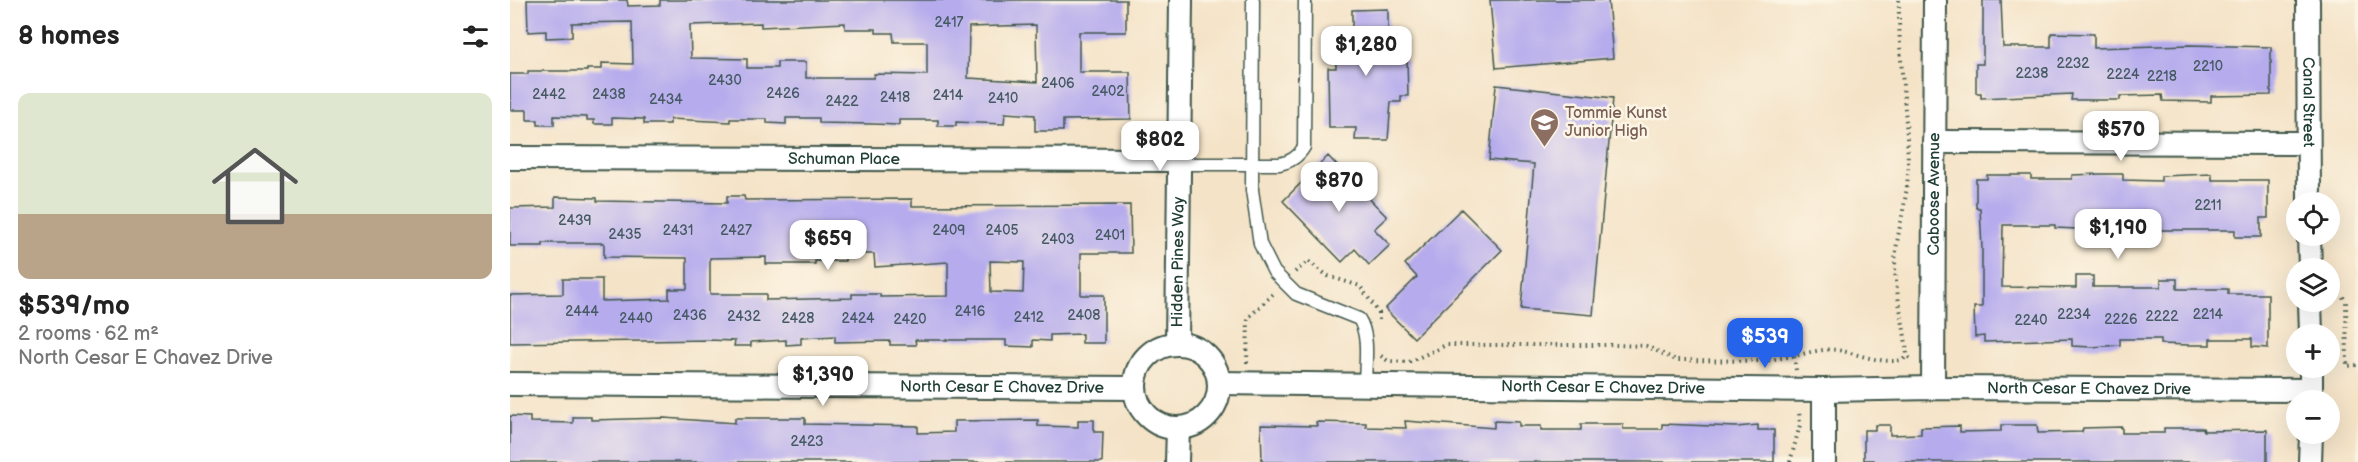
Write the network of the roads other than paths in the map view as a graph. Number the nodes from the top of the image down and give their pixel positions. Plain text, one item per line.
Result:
1 (1181, 0) edge
2 (1253, 0) edge
3 (1305, 0) edge
4 (1935, 0) edge
5 (2308, 0) edge
6 (1934, 142) junction
7 (2308, 143) junction
8 (510, 158) edge
9 (1180, 162) junction
10 (1252, 164) junction
11 (2309, 192) edge
12 (1177, 344) junction
13 (1219, 383) junction
14 (510, 384) edge
15 (1365, 385) junction
16 (2311, 386) edge
17 (1933, 387) junction
18 (1135, 388) junction
19 (1824, 390) junction
20 (1178, 428) junction
21 (2311, 444) edge
22 (1177, 462) edge
23 (1824, 462) edge
24 (2310, 462) edge

1 - 9 street, Hidden Pines Way
2 - 10 lane
3 - 10 lane
4 - 6 street, Caboose Avenue
5 - 7 street, Canal Street
6 - 7 street
6 - 17 street, Caboose Avenue
7 - 11 street, Canal Street
8 - 9 street, Schuman Place
9 - 10 lane
9 - 12 street, Hidden Pines Way
10 - 15 lane
12 - 13 street
12 - 18 street
13 - 15 street, North Cesar E Chavez Drive
13 - 20 street
14 - 18 street, North Cesar E Chavez Drive
15 - 19 street, North Cesar E Chavez Drive
16 - 17 street, North Cesar E Chavez Drive
17 - 19 street, North Cesar E Chavez Drive
18 - 20 street
19 - 23 street
20 - 22 street
21 - 24 street

